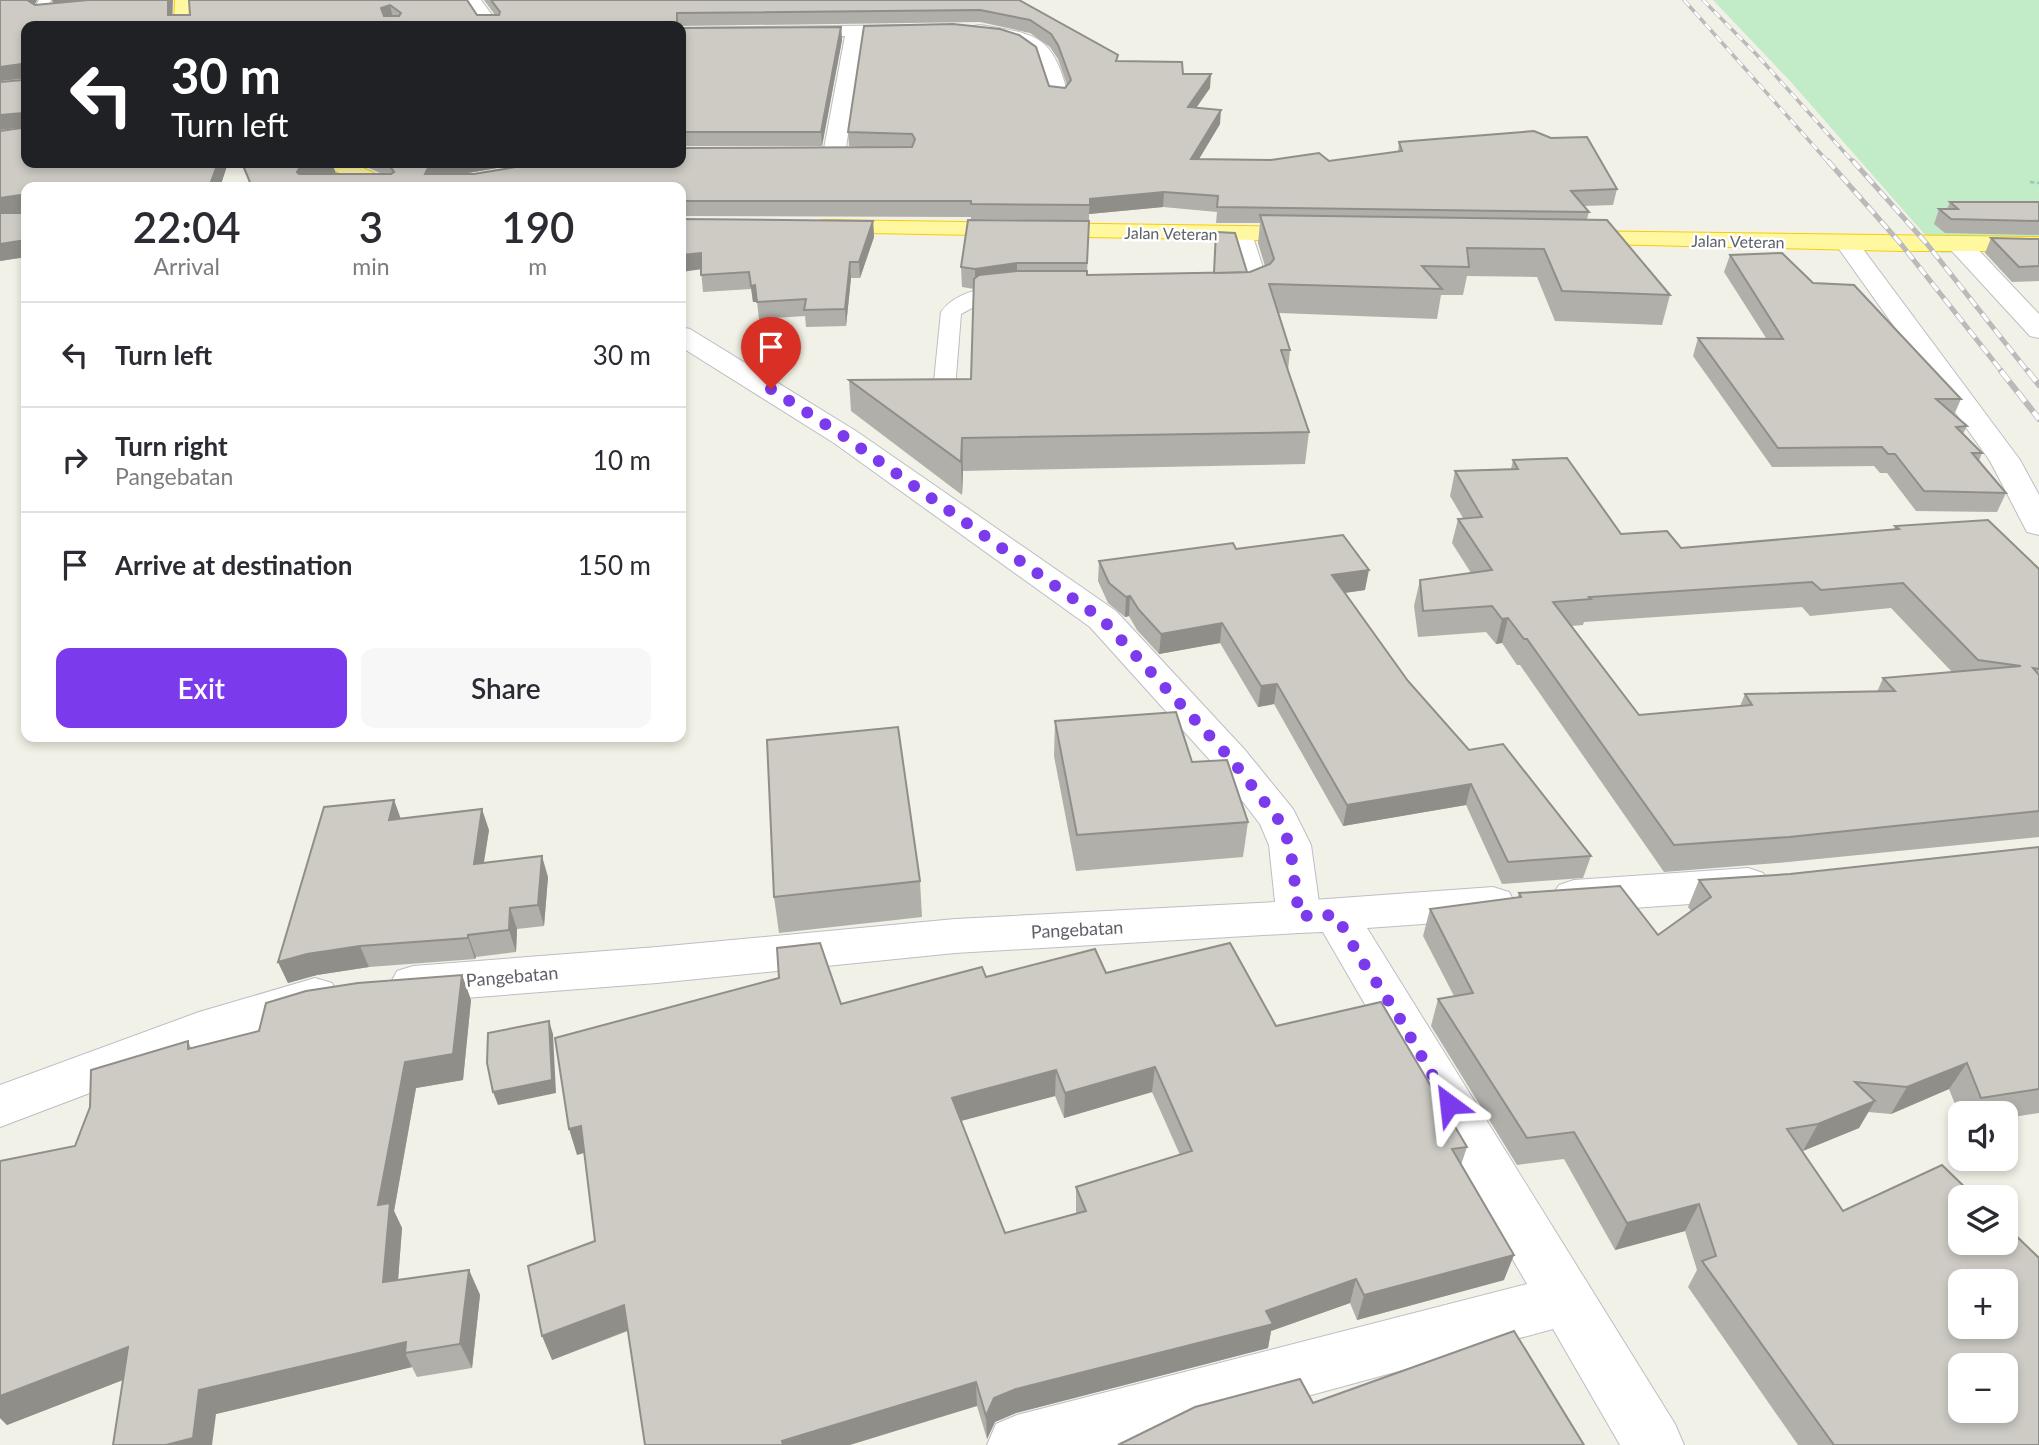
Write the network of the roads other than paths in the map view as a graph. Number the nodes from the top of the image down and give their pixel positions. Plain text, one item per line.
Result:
1 (44, 0) edge
2 (152, 0) edge
3 (183, 0) edge
4 (472, 0) edge
5 (183, 21) edge
6 (487, 21) edge
7 (939, 30) edge
8 (967, 30) edge
9 (855, 31) junction
10 (686, 33) edge
11 (1058, 95) edge
12 (806, 154) edge
13 (834, 154) junction
14 (861, 154) edge
15 (347, 168) edge
16 (372, 182) edge
17 (800, 226) edge
18 (1243, 234) junction
19 (1336, 235) edge
20 (1555, 238) edge
21 (1846, 242) junction
22 (1959, 244) junction
23 (2039, 244) edge
24 (1031, 291) edge
25 (1222, 294) edge
26 (2039, 330) edge
27 (686, 338) edge
28 (943, 401) edge
29 (2039, 525) edge
30 (1790, 880) edge
31 (1318, 916) junction
32 (0, 1106) edge
33 (1565, 1300) junction
34 (1017, 1445) edge
35 (1654, 1445) edge

1 - 2 lane
3 - 5 highway
4 - 6 street
7 - 9 street
8 - 11 street
9 - 10 street
9 - 13 street
12 - 13 street
13 - 14 street
15 - 16 highway
17 - 18 highway, Jalan Veteran
18 - 19 highway, Jalan Veteran
18 - 25 lane
20 - 21 highway, Jalan Veteran
21 - 22 highway, Jalan Veteran
21 - 29 street
22 - 23 highway, Jalan Veteran
22 - 26 street
24 - 28 lane
27 - 31 street
30 - 31 street, Pangebatan
31 - 32 street, Pangebatan
31 - 33 street
33 - 34 street
33 - 35 street

